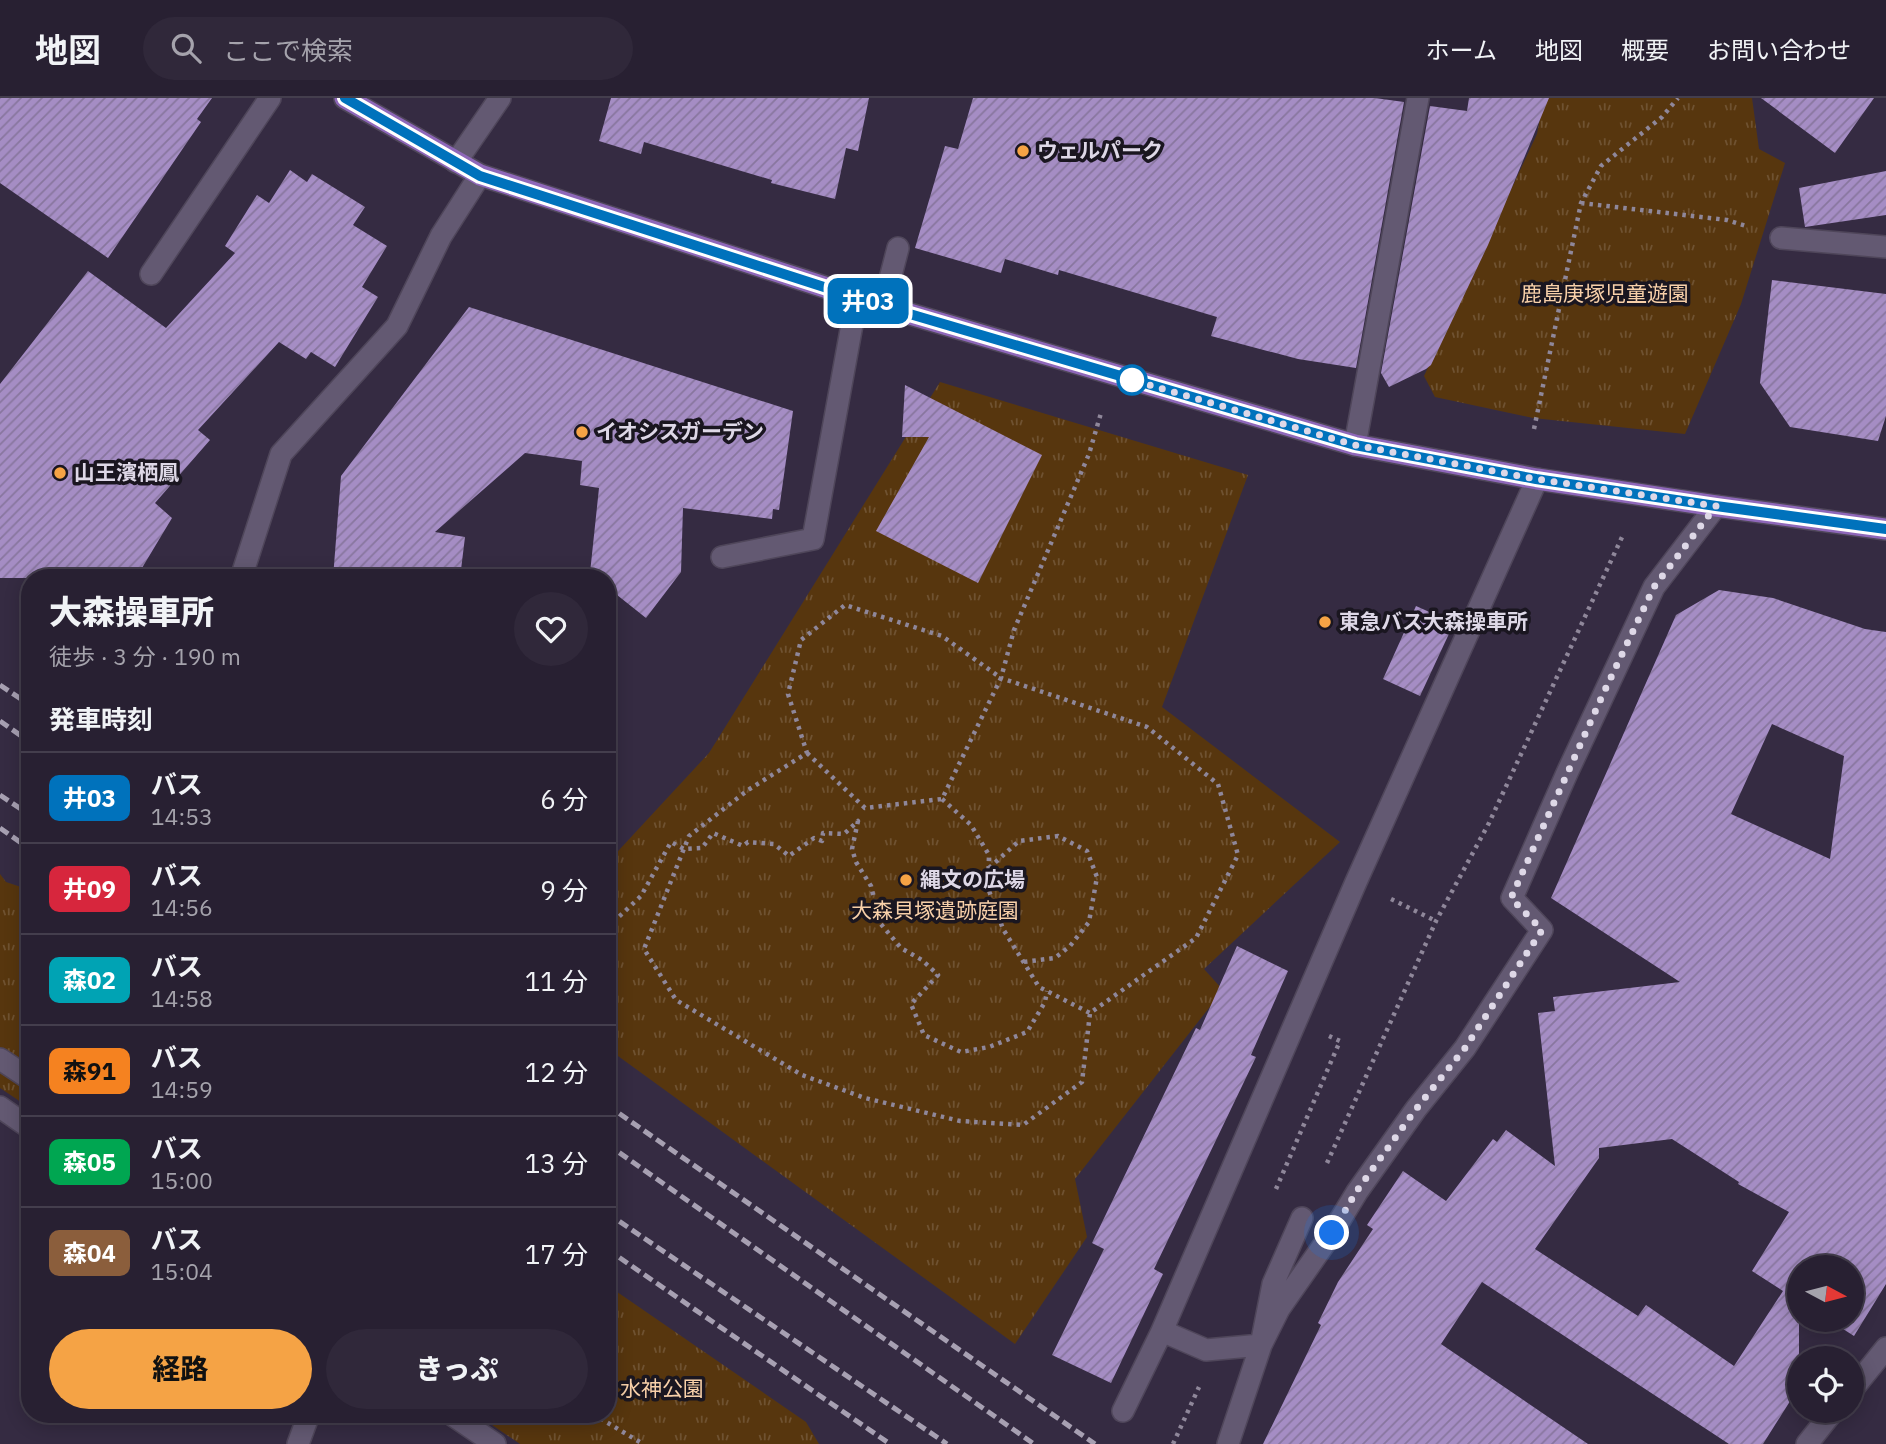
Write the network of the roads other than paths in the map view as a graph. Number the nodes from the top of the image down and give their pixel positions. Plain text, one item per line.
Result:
1 (270, 98) edge
2 (345, 98) edge
3 (500, 98) edge
4 (1418, 98) edge
5 (456, 162) junction
6 (480, 176) junction
7 (1781, 238) road end
8 (1886, 247) edge
9 (898, 248) dead end
10 (151, 274) dead end
11 (857, 297) junction
12 (883, 306) junction
13 (1355, 445) junction
14 (1536, 479) junction
15 (1716, 506) junction
16 (1886, 529) edge
17 (722, 557) dead end
18 (244, 569) edge
19 (0, 1059) edge
20 (21, 1073) edge
21 (0, 1107) edge
22 (21, 1122) edge
23 (1302, 1218) road end
24 (1162, 1332) junction
25 (1261, 1345) junction
26 (1886, 1348) edge
27 (1864, 1375) edge
28 (1123, 1411) dead end
29 (306, 1423) edge
30 (464, 1423) edge
31 (1824, 1423) edge
32 (298, 1444) edge
33 (495, 1444) edge
34 (1228, 1444) edge
35 (1807, 1444) edge

1 - 10 street
2 - 5 main road
3 - 5 street
4 - 13 street
5 - 6 main road
6 - 11 main road
6 - 18 street
7 - 8 street
9 - 12 street
11 - 12 main road
11 - 17 street
12 - 13 main road
13 - 14 main road
14 - 15 main road
14 - 24 street
15 - 16 main road
15 - 25 street
19 - 20 street
21 - 22 street
23 - 25 street
24 - 25 street
24 - 28 street
25 - 34 street
26 - 27 street
29 - 32 street
30 - 33 street
31 - 35 street

